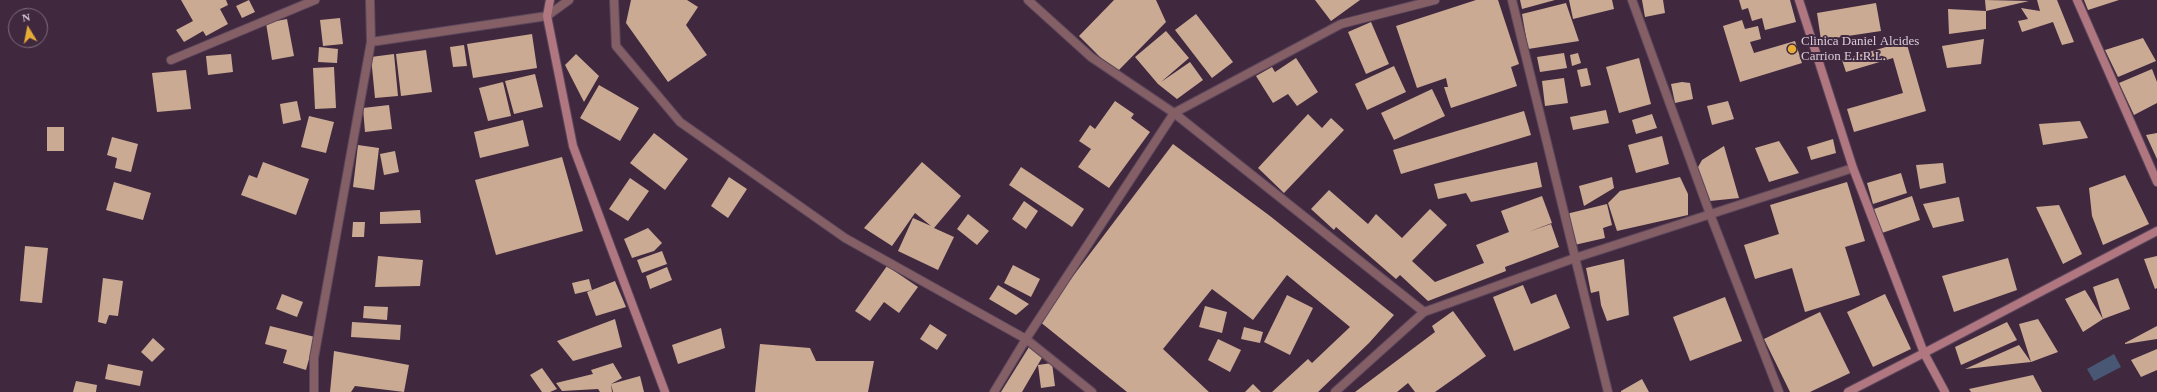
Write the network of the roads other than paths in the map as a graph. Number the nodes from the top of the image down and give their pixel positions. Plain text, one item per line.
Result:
1 (315, 0) edge
2 (370, 0) edge
3 (550, 0) edge
4 (569, 0) edge
5 (614, 0) edge
6 (1028, 0) edge
7 (1435, 0) edge
8 (1512, 0) edge
9 (1632, 0) edge
10 (1799, 0) edge
11 (2077, 0) edge
12 (548, 16) junction
13 (371, 42) junction
14 (171, 60) dead end
15 (1174, 113) junction
16 (1853, 168) junction
17 (2157, 182) edge
18 (1710, 214) junction
19 (2157, 231) edge
20 (1575, 258) junction
21 (1424, 312) junction
22 (1026, 339) junction
23 (1924, 353) junction
24 (314, 392) edge
25 (665, 392) edge
26 (994, 392) edge
27 (1092, 392) edge
28 (1335, 392) edge
29 (1608, 392) edge
30 (1779, 392) edge
31 (1848, 392) edge
32 (1945, 392) edge

1 - 14 street
2 - 13 street
3 - 12 street
4 - 12 street
5 - 22 street
6 - 15 street
7 - 15 street
8 - 20 street
9 - 18 street
10 - 16 street
11 - 17 street
12 - 13 street
12 - 25 street
13 - 24 street
15 - 21 street
15 - 22 street
16 - 18 street
16 - 23 street
18 - 20 street
18 - 30 street
19 - 23 street
20 - 21 street
20 - 29 street
21 - 28 street
22 - 26 street
22 - 27 street
23 - 31 street
23 - 32 street

